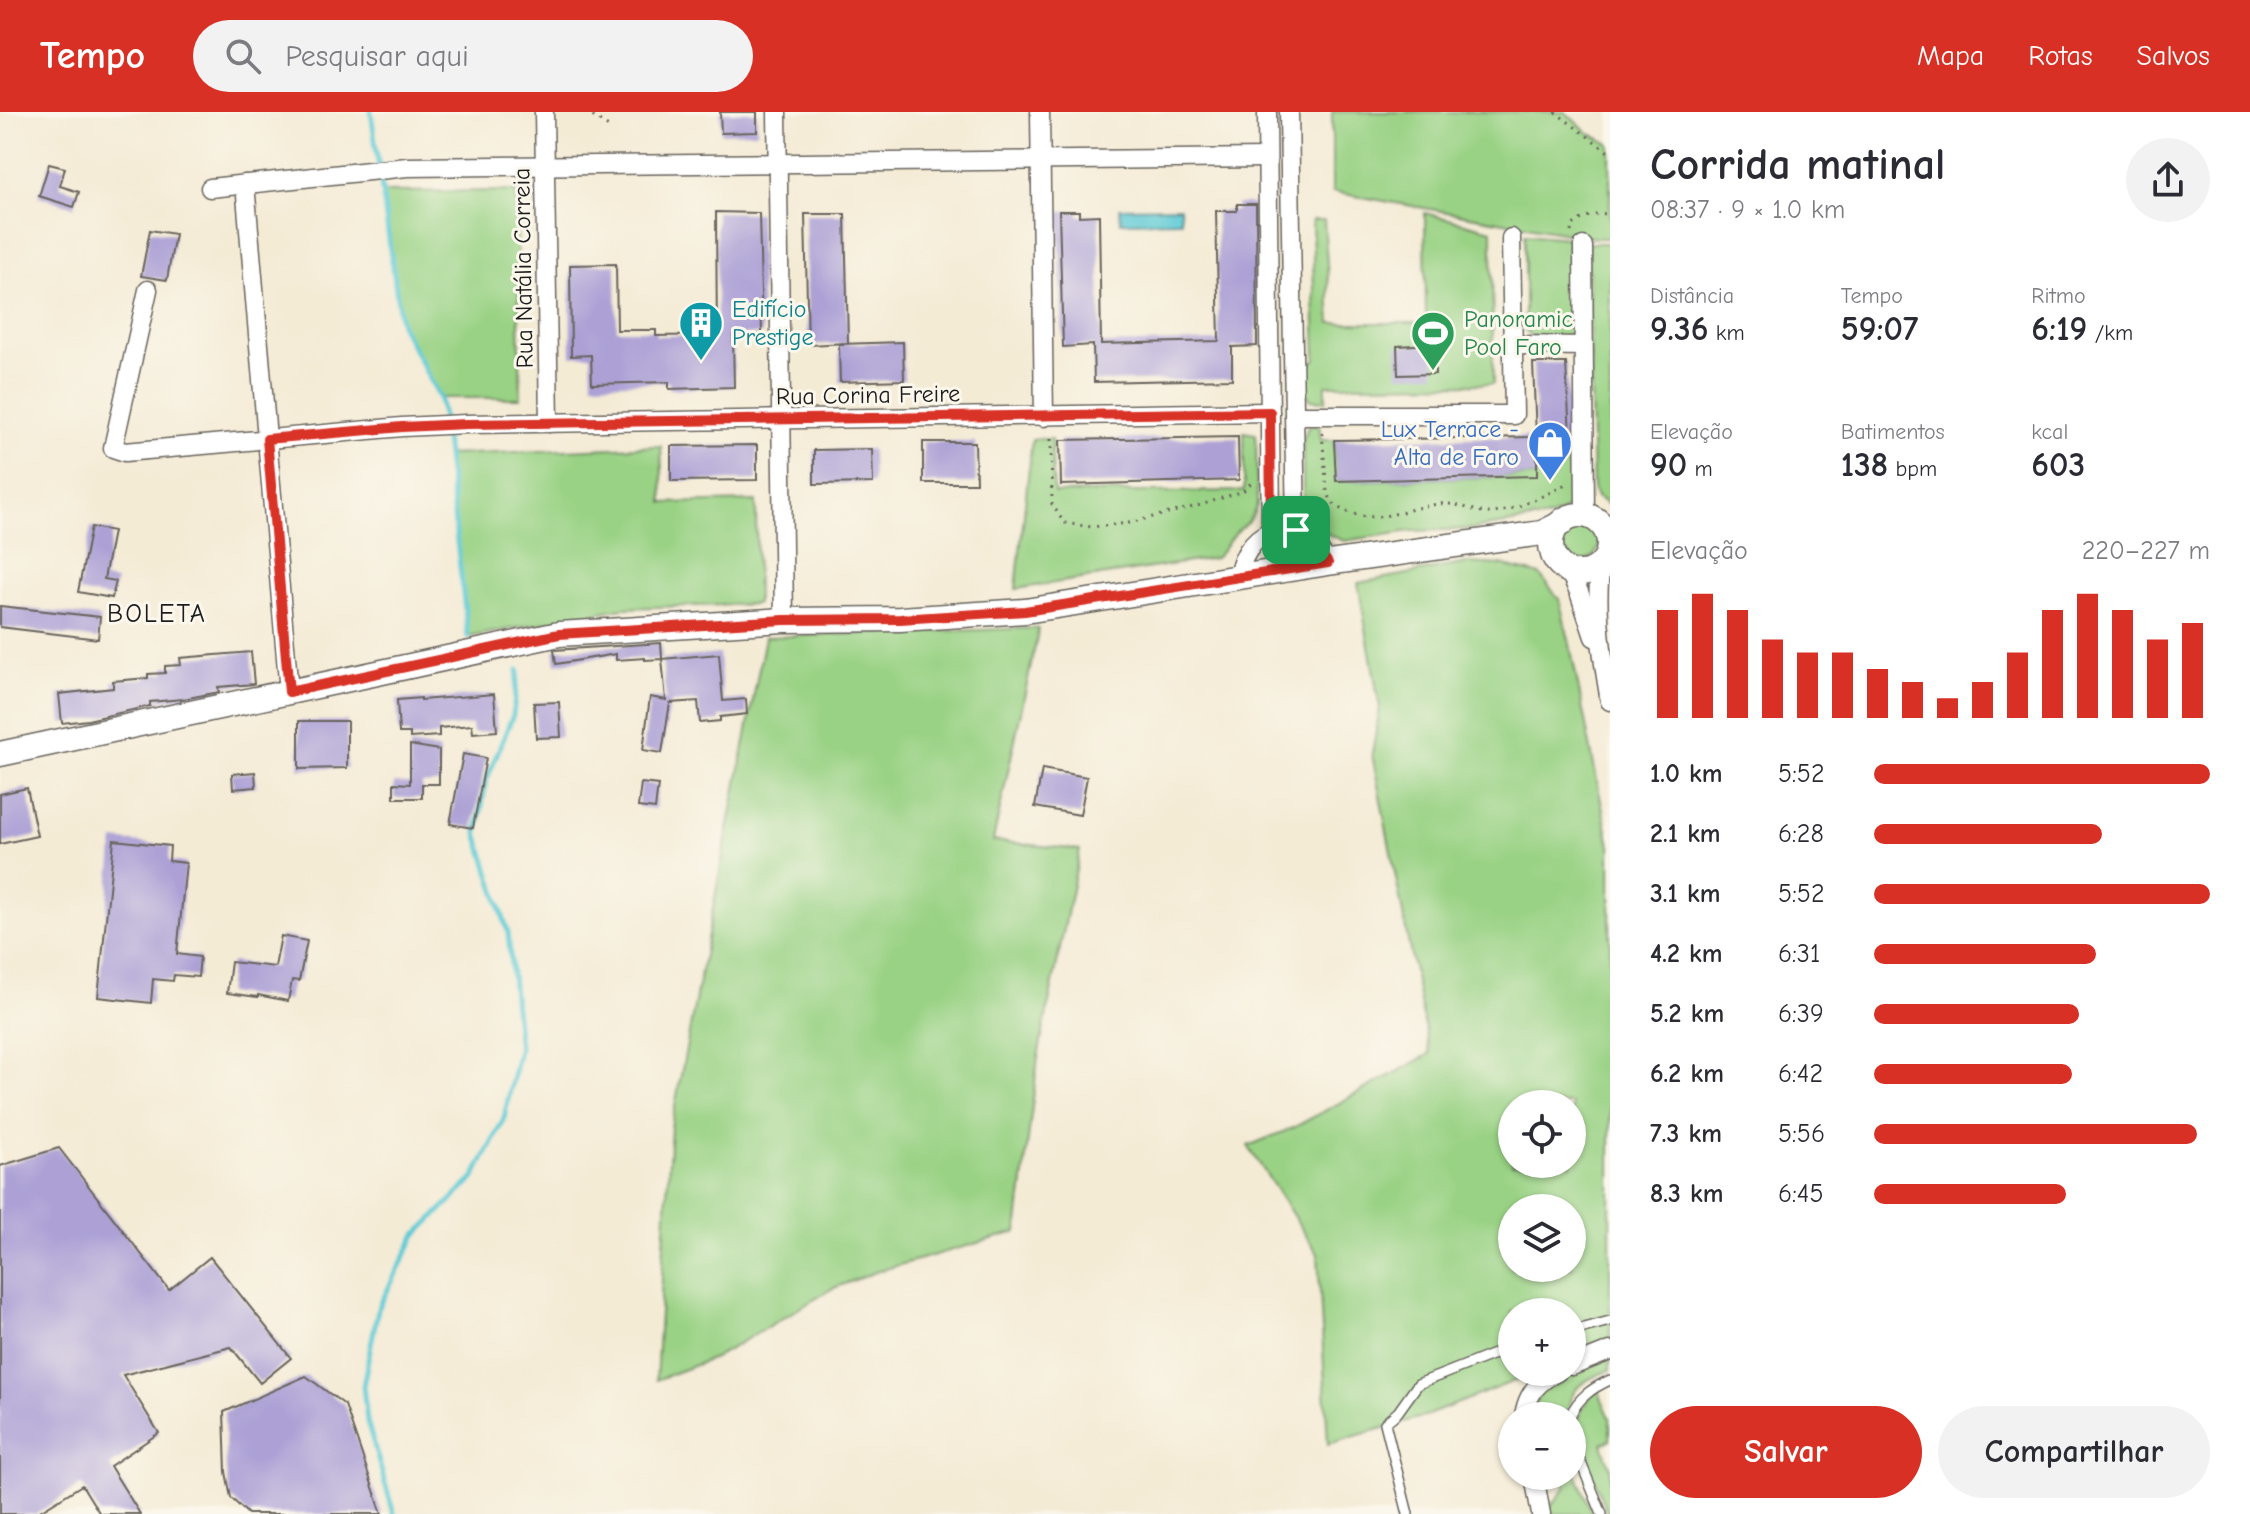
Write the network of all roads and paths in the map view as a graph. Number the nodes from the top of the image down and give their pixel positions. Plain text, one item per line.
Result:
1 (544, 112) edge
2 (586, 112) edge
3 (777, 112) edge
4 (1040, 112) edge
5 (1267, 112) edge
6 (1289, 112) edge
7 (1555, 112) edge
8 (610, 128) dead end
9 (1610, 153) edge
10 (1267, 158) junction
11 (1041, 161) junction
12 (778, 164) junction
13 (545, 165) junction
14 (245, 184) junction
15 (210, 188) dead end
16 (1610, 214) edge
17 (1511, 238) dead end
18 (1583, 246) joint
19 (148, 290) dead end
20 (1513, 345) junction
21 (1583, 346) junction
22 (1270, 412) junction
23 (1323, 414) junction
24 (1294, 415) junction
25 (1044, 417) junction
26 (781, 420) junction
27 (549, 423) junction
28 (267, 439) junction
29 (1051, 439) dead end
30 (1257, 477) dead end
31 (1575, 478) dead end
32 (1589, 520) edge
33 (1296, 530) junction
34 (1271, 531) junction
35 (1449, 546) junction
36 (1606, 558) edge
37 (1328, 563) junction
38 (1565, 568) junction
39 (1238, 578) junction
40 (784, 620) junction
41 (289, 692) junction
42 (1609, 693) edge
43 (0, 754) edge
44 (1610, 1321) edge
45 (1586, 1327) edge
46 (1610, 1351) edge
47 (1498, 1353) edge
48 (1586, 1360) edge
49 (1610, 1380) edge
50 (1577, 1402) edge
51 (1586, 1475) edge
52 (1537, 1490) edge
53 (1408, 1514) edge
54 (1541, 1514) edge
55 (1602, 1514) edge

1 - 13 street, Rua Natália Correia
2 - 8 path
3 - 12 street
4 - 11 street
5 - 10 street
6 - 24 street
7 - 9 path
10 - 11 street
10 - 22 street
11 - 12 street
11 - 25 street
12 - 13 street
12 - 26 street
13 - 14 street
13 - 27 street, Rua Natália Correia
14 - 15 street
14 - 28 street
16 - 18 path
17 - 20 street
18 - 21 street
19 - 28 street, Rua Corina Freire
20 - 21 street
20 - 23 street
21 - 32 street
22 - 25 street, Rua Corina Freire
22 - 34 street
23 - 24 street
23 - 31 path
24 - 33 street
25 - 26 street, Rua Corina Freire
26 - 27 street, Rua Corina Freire
26 - 40 street
27 - 28 street, Rua Corina Freire
28 - 41 street
29 - 30 path
32 - 35 street
32 - 36 street
32 - 38 street
33 - 34 street
33 - 37 street
34 - 39 street
35 - 37 street
35 - 38 street
36 - 38 street
36 - 42 street
37 - 39 street
38 - 42 street
39 - 40 street
40 - 41 street
41 - 43 street
44 - 45 lane
46 - 48 street
47 - 53 lane
49 - 50 lane
51 - 55 lane
52 - 54 street

